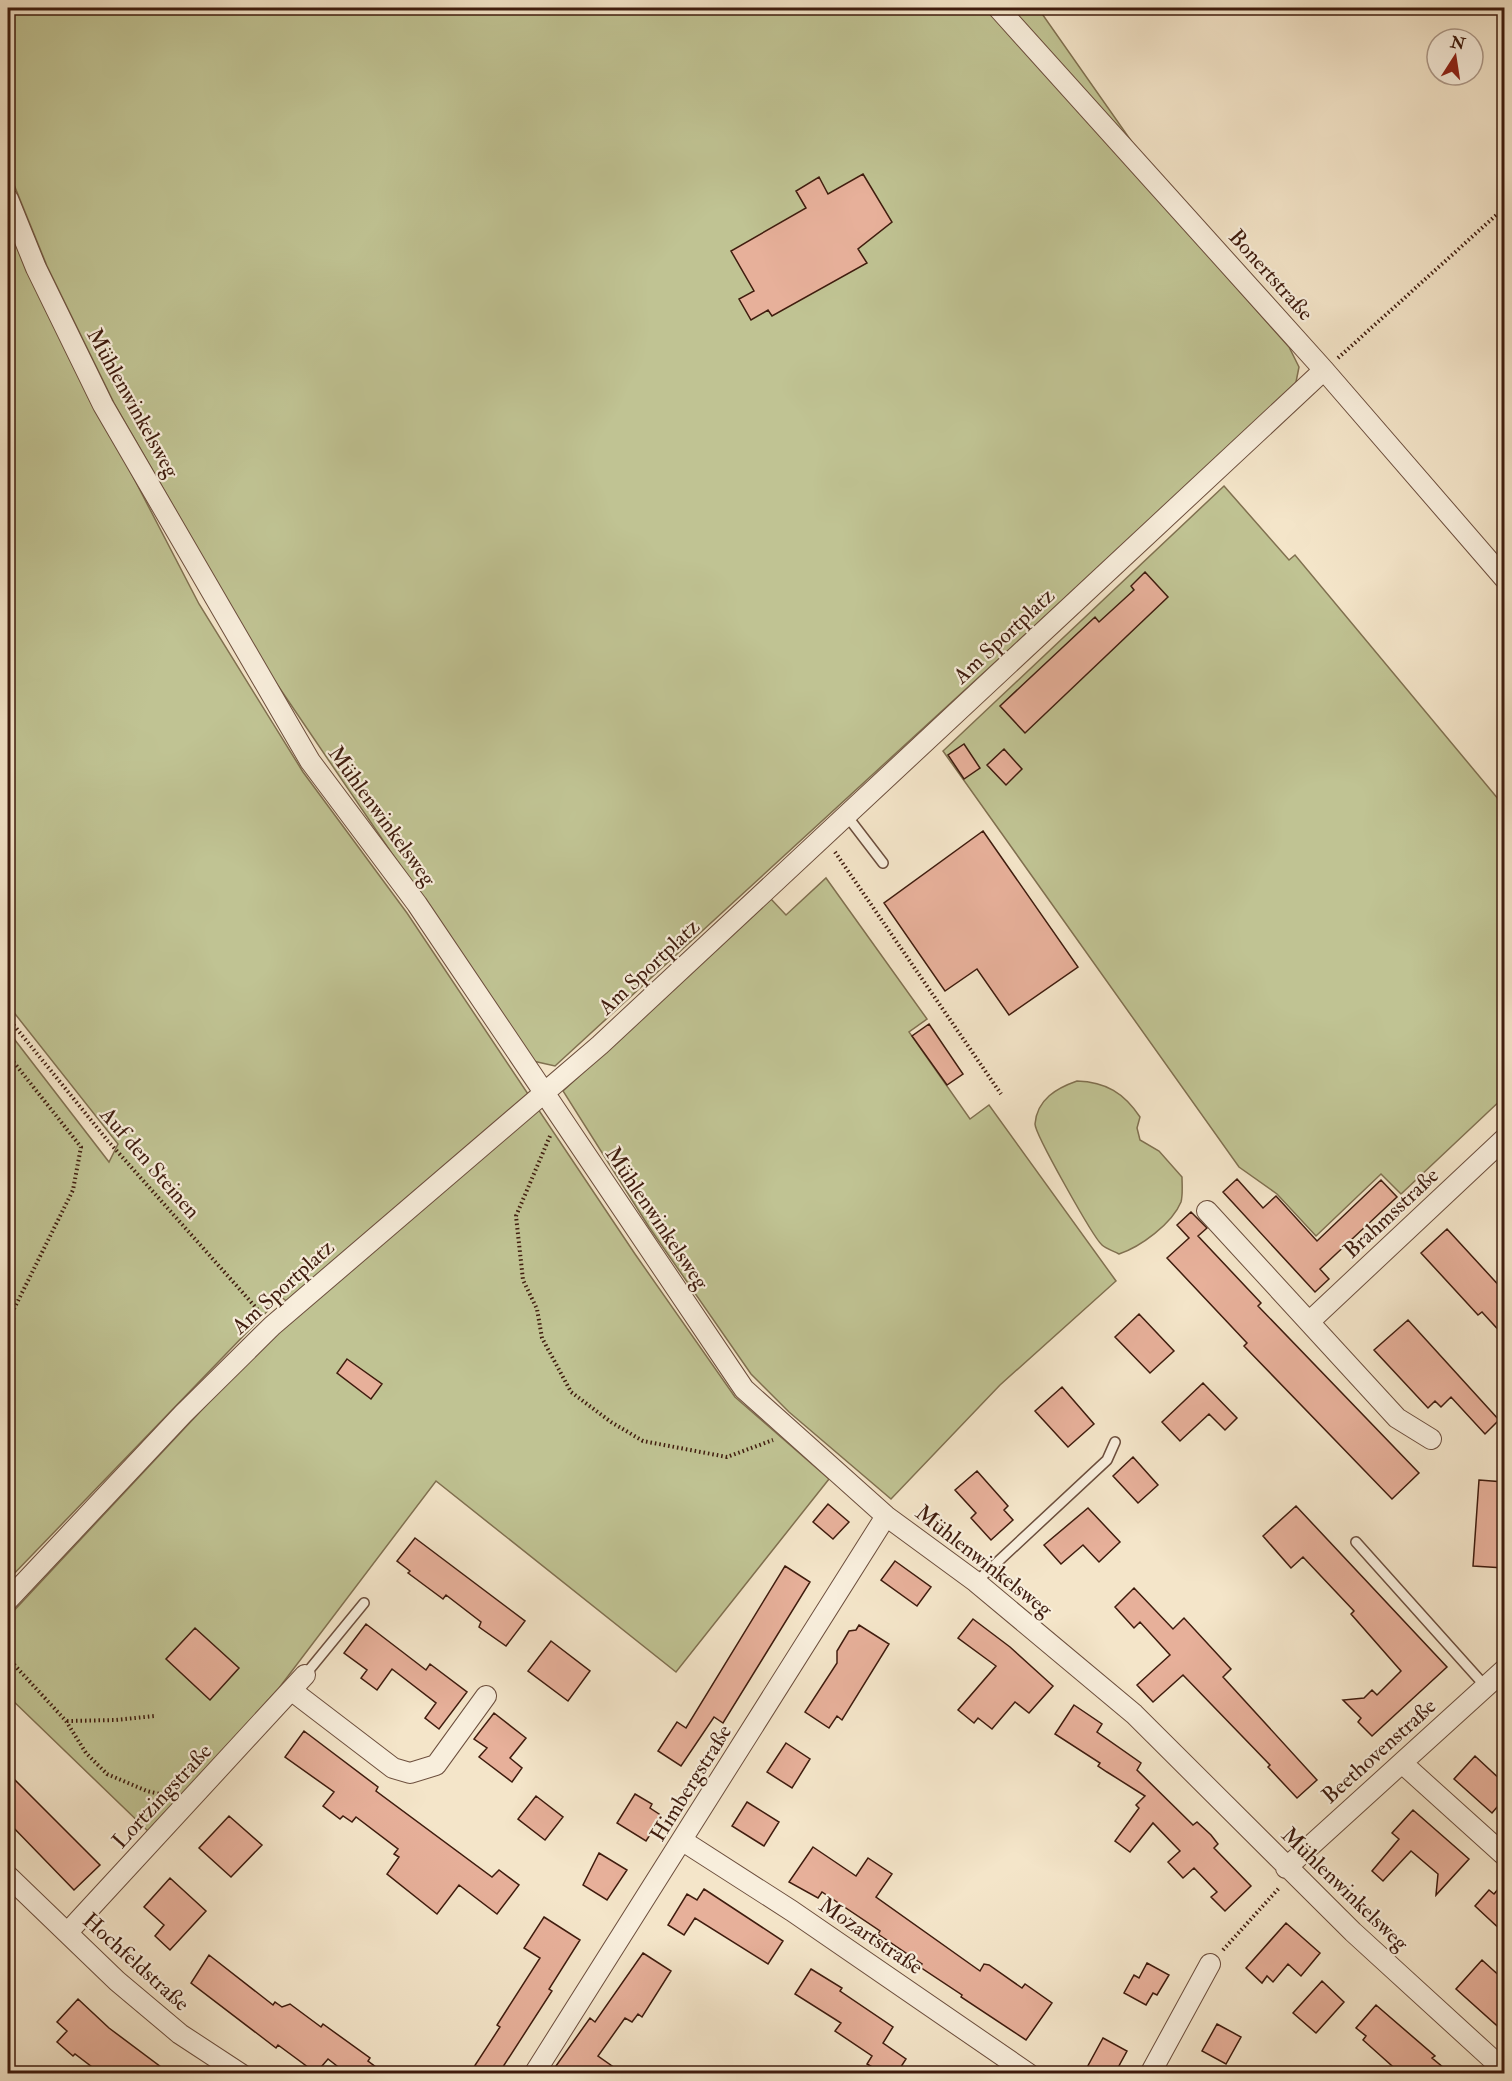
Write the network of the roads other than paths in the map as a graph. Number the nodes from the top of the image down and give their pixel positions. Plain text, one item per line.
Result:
1 (998, 8) edge
2 (8, 199) edge
3 (1324, 370) junction
4 (1504, 578) edge
5 (847, 816) junction
6 (883, 863) dead end
7 (544, 1091) junction
8 (1504, 1138) edge
9 (1207, 1211) dead end
10 (1310, 1322) junction
11 (1431, 1439) dead end
12 (1115, 1442) dead end
13 (886, 1516) junction
14 (1356, 1542) dead end
15 (976, 1582) junction
16 (8, 1600) edge
17 (364, 1603) dead end
18 (1504, 1670) edge
19 (305, 1675) joint
20 (1486, 1687) junction
21 (291, 1690) junction
22 (486, 1696) dead end
23 (1402, 1763) junction
24 (683, 1841) junction
25 (1504, 1855) edge
26 (1289, 1870) junction
27 (8, 1876) edge
28 (67, 1933) junction
29 (1210, 1964) road end
30 (1504, 2070) edge
31 (241, 2073) edge
32 (534, 2073) edge
33 (1028, 2073) edge
34 (1150, 2073) edge

1 - 3 street, Bonertstraße
2 - 7 street, Mühlenwinkelsweg
3 - 4 street, Bonertstraße
3 - 5 street, Am Sportplatz
5 - 6 lane
5 - 7 street, Am Sportplatz
7 - 13 street, Mühlenwinkelsweg
7 - 16 street, Am Sportplatz
8 - 10 street, Brahmsstraße
9 - 10 street
10 - 11 street
12 - 15 lane
13 - 15 street, Mühlenwinkelsweg
13 - 24 street, Himbergstraße
14 - 20 lane
15 - 26 street, Mühlenwinkelsweg
17 - 19 lane, Lortzingstraße
18 - 20 street, Beethovenstraße
19 - 21 street, Lortzingstraße
20 - 23 street, Beethovenstraße
21 - 22 street
21 - 28 street, Lortzingstraße
23 - 25 street
23 - 26 street, Beethovenstraße
24 - 32 street, Himbergstraße
24 - 33 street, Mozartstraße
26 - 30 street, Mühlenwinkelsweg
27 - 28 street, Hochfeldstraße
28 - 31 street, Hochfeldstraße
29 - 34 street

